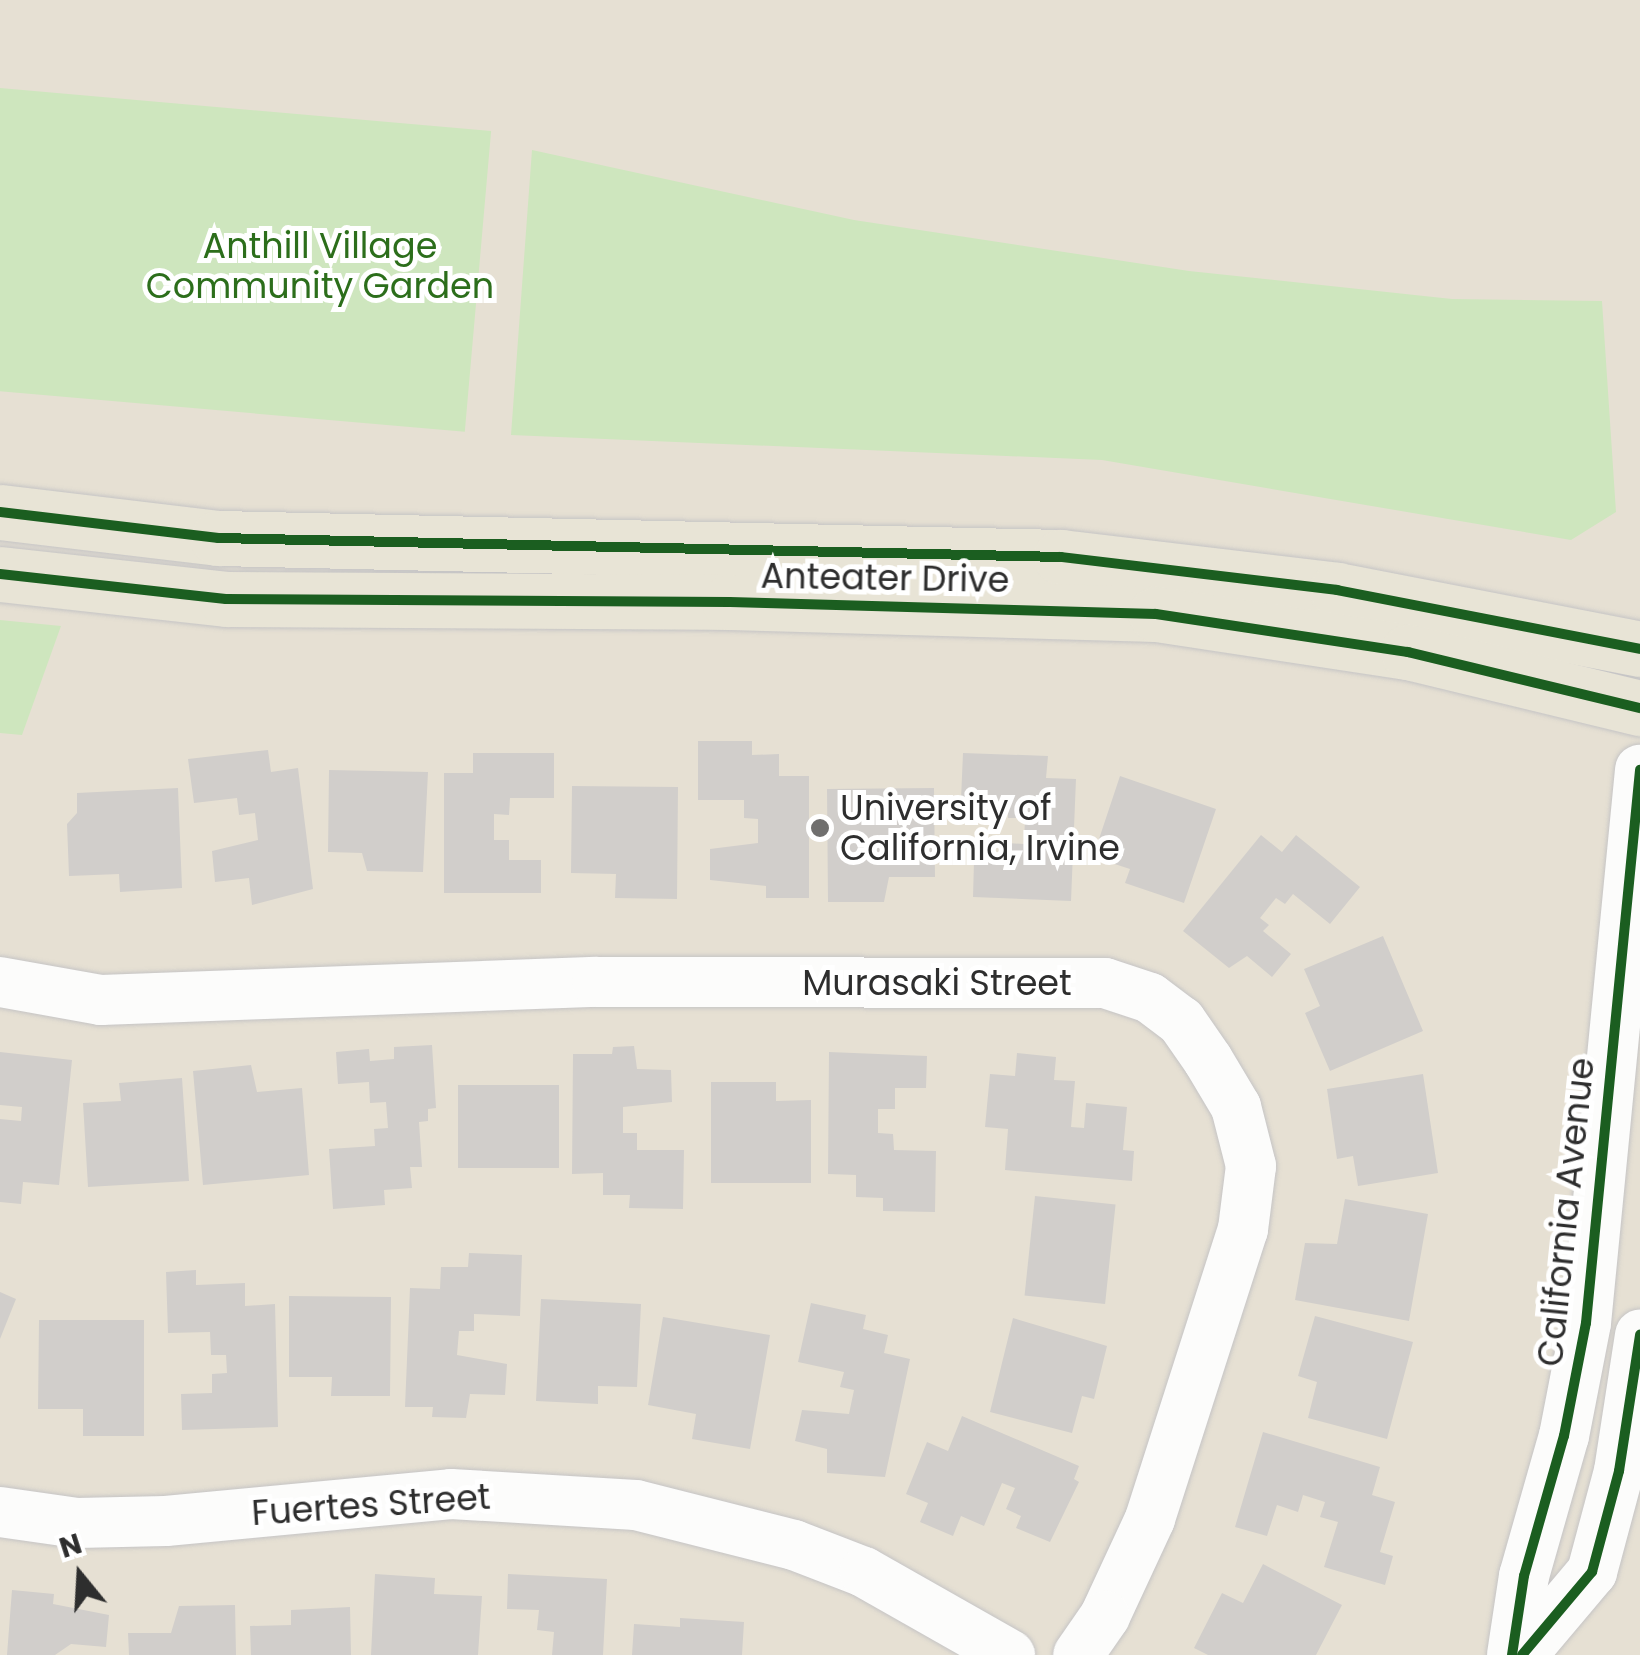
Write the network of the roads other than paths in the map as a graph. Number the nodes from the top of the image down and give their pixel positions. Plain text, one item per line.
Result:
1 (0, 512) edge
2 (0, 574) edge
3 (1640, 649) edge
4 (1640, 708) edge
5 (1640, 770) edge
6 (0, 982) edge
7 (1640, 1335) edge
8 (0, 1512) edge
9 (1010, 1655) edge
10 (1078, 1655) edge
11 (1512, 1655) edge
12 (1522, 1655) edge

1 - 3 main road, Anteater Drive
2 - 4 main road, Anteater Drive
5 - 11 street, California Avenue
6 - 10 street, Murasaki Street
7 - 12 street
8 - 9 street, Fuertes Street

